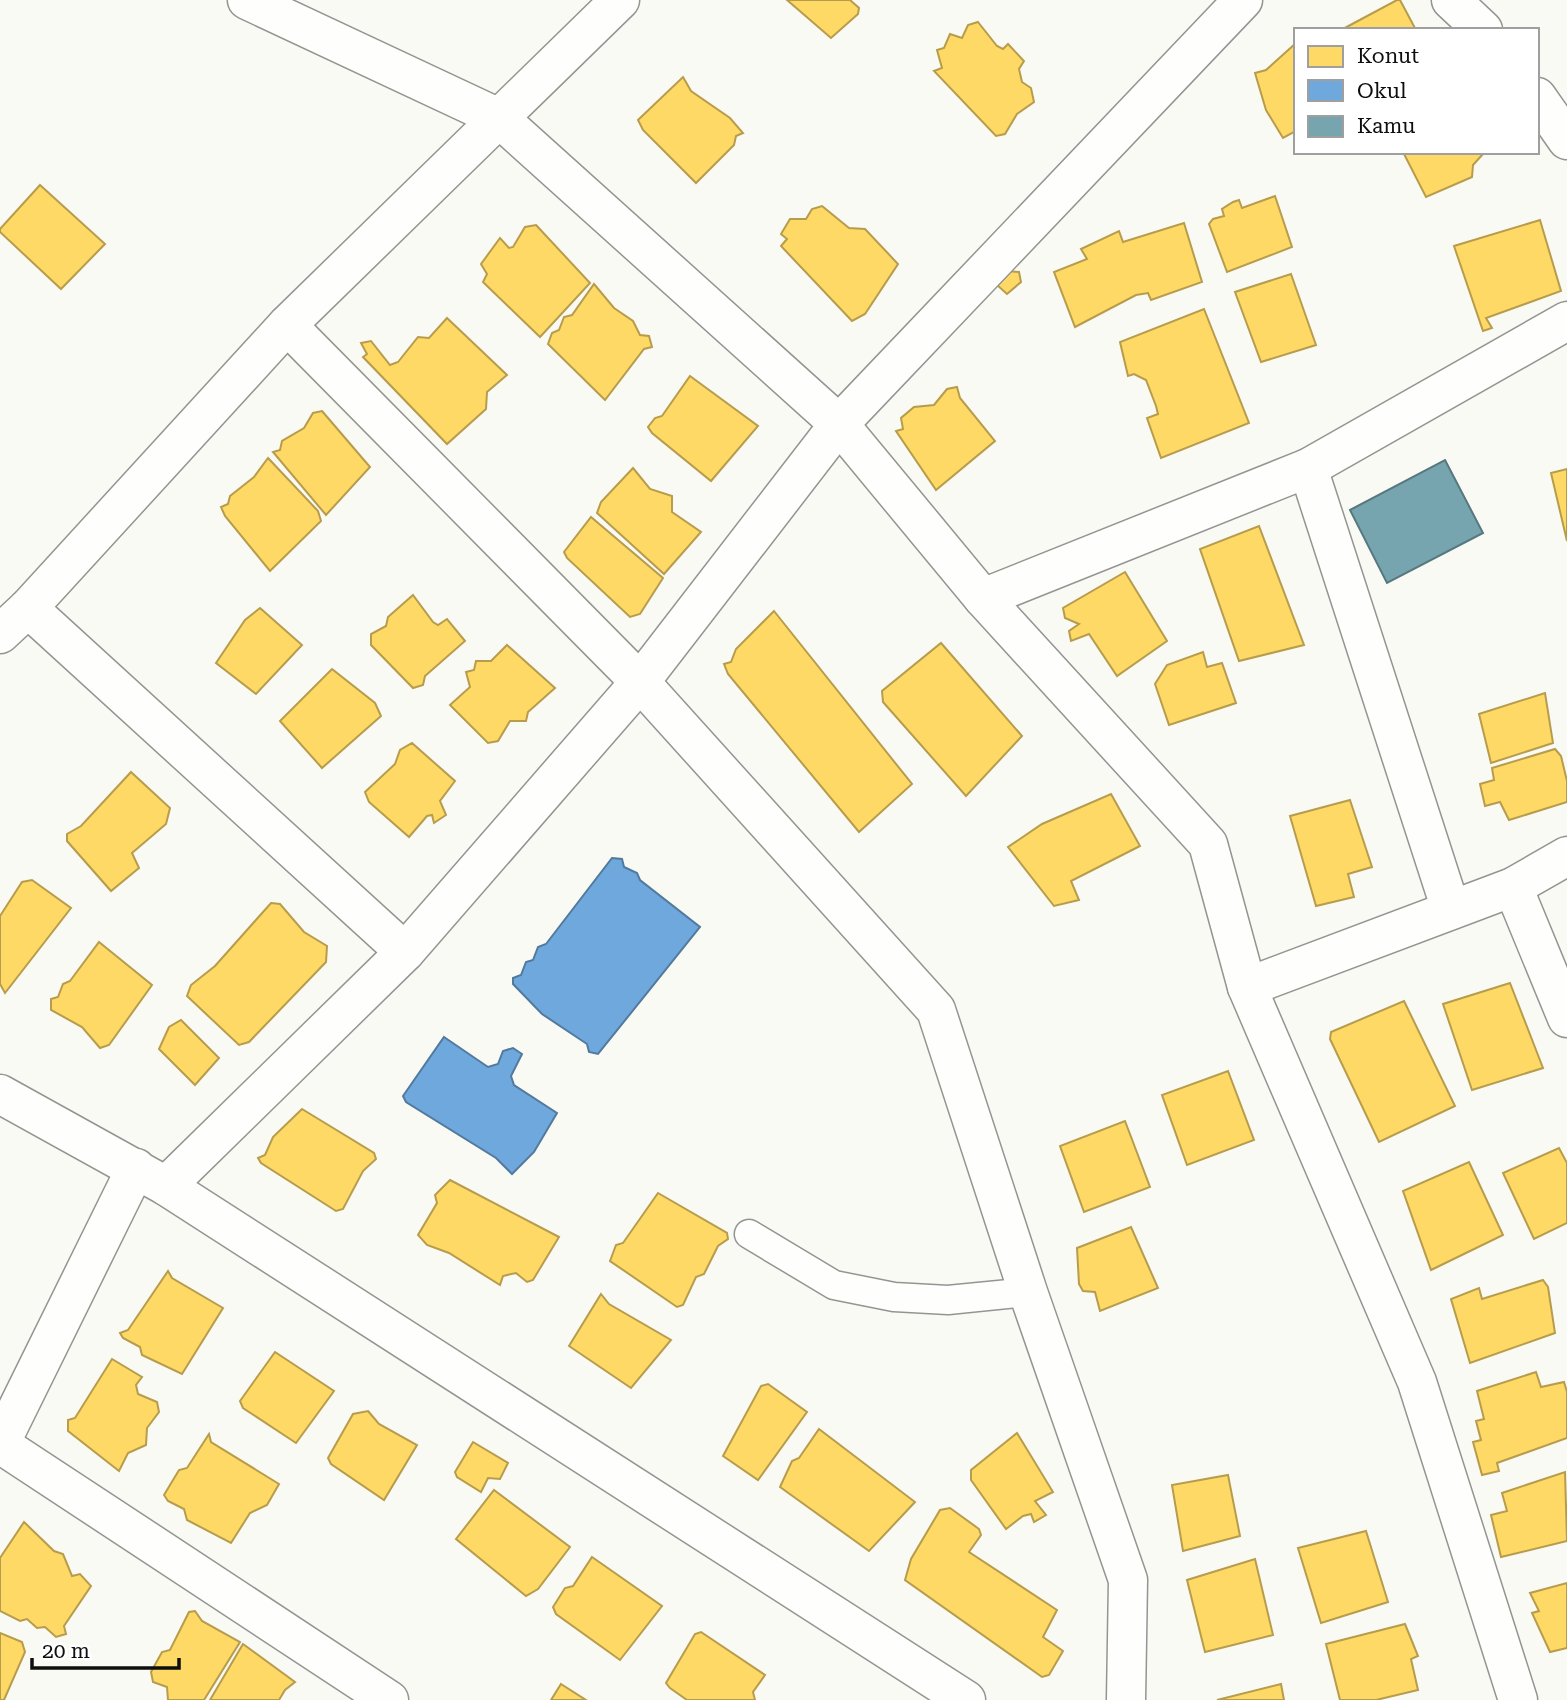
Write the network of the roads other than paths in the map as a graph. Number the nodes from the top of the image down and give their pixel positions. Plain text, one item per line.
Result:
1 (247, 0) edge
2 (620, 0) edge
3 (1243, 0) edge
4 (1451, 0) edge
5 (1481, 28) edge
6 (1539, 100) edge
7 (499, 118) junction
8 (1567, 140) edge
9 (1567, 321) edge
10 (287, 325) junction
11 (839, 424) junction
12 (1308, 468) junction
13 (983, 598) junction
14 (28, 608) junction
15 (0, 634) edge
16 (640, 682) junction
17 (1567, 856) edge
18 (1513, 887) junction
19 (1451, 910) junction
20 (405, 952) junction
21 (1247, 987) junction
22 (1567, 1018) edge
23 (0, 1094) edge
24 (151, 1177) junction
25 (749, 1234) dead end
26 (1028, 1292) junction
27 (0, 1444) edge
28 (389, 1700) edge
29 (966, 1700) edge
30 (1126, 1700) edge
31 (1518, 1700) edge

1 - 7 street
2 - 7 street
3 - 11 street
4 - 5 street
6 - 8 street
7 - 10 street
7 - 11 street
9 - 12 street
10 - 14 street
10 - 16 street
11 - 13 street
11 - 16 street
12 - 13 street
12 - 19 street
13 - 21 street
14 - 15 street
14 - 20 street
16 - 20 street
16 - 26 street
17 - 18 street
18 - 19 street
18 - 22 street
19 - 21 street
20 - 24 street
21 - 31 street
23 - 24 street
24 - 27 street
24 - 29 street
25 - 26 lane
26 - 30 street
27 - 28 street

